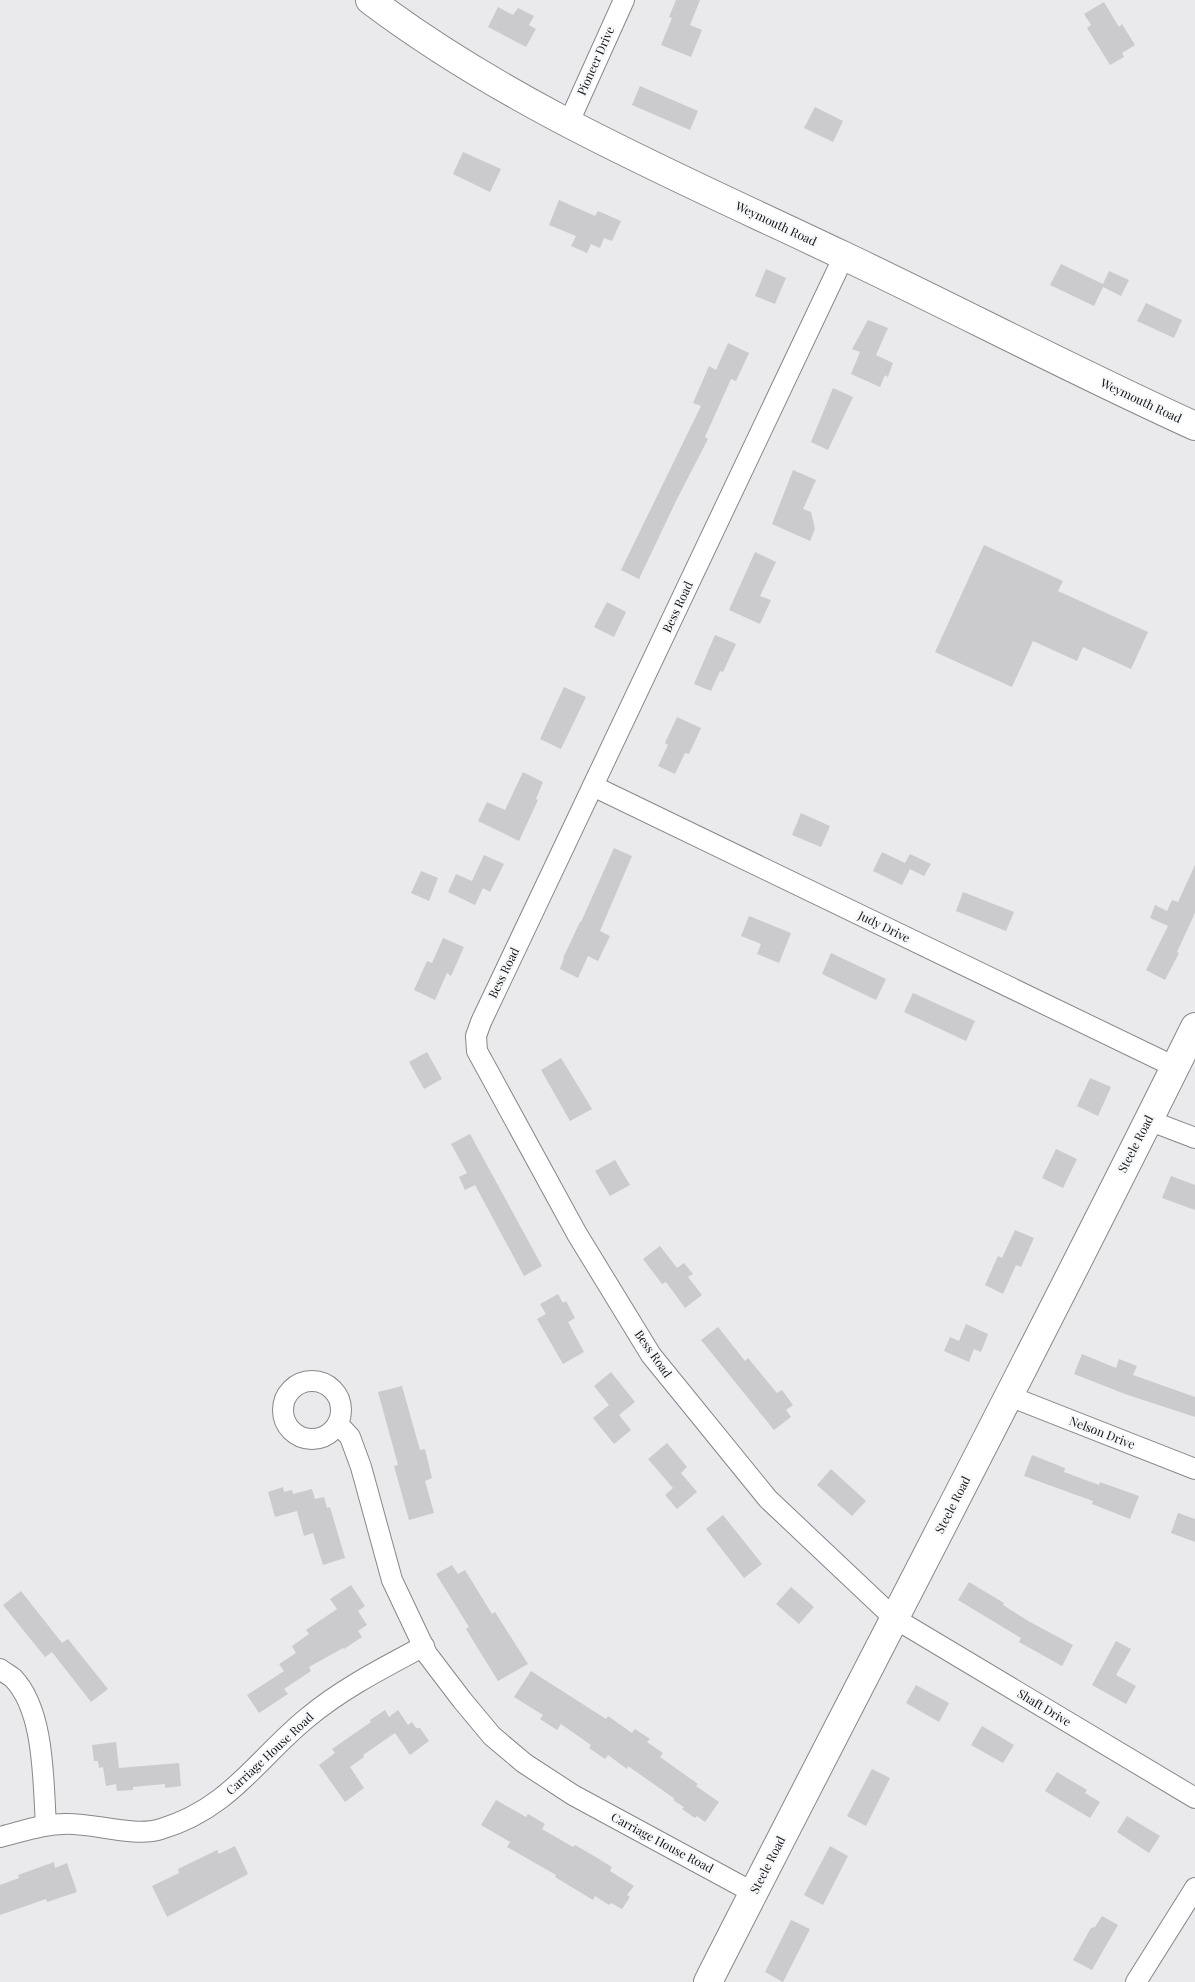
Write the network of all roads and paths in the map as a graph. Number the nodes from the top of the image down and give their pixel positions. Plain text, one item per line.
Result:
1 (370, 0) edge
2 (624, 0) edge
3 (569, 122) junction
4 (844, 256) junction
5 (1195, 426) edge
6 (593, 786) junction
7 (1195, 1027) edge
8 (1175, 1067) junction
9 (1148, 1120) junction
10 (1195, 1138) edge
11 (1009, 1396) junction
12 (338, 1424) dead end
13 (1195, 1469) edge
14 (894, 1618) junction
15 (424, 1646) junction
16 (0, 1669) edge
17 (1195, 1798) edge
18 (46, 1826) junction
19 (0, 1837) edge
20 (1195, 1888) edge
21 (754, 1892) junction
22 (708, 1982) edge
23 (1136, 1982) edge

1 - 3 street, Weymouth Road
2 - 3 street, Pioneer Drive
3 - 4 street, Weymouth Road
4 - 5 street, Weymouth Road
4 - 6 street, Bess Road
6 - 8 street, Judy Drive
6 - 14 street, Bess Road
7 - 8 street, Steele Road
8 - 9 street, Steele Road
9 - 10 street
9 - 11 street, Steele Road
11 - 13 street, Nelson Drive
11 - 14 street, Steele Road
12 - 15 street, Carriage House Road
14 - 17 street, Shaft Drive
14 - 21 street, Steele Road
15 - 18 street, Carriage House Road
15 - 21 street, Carriage House Road
16 - 18 street
18 - 19 street, Carriage House Road
20 - 23 street
21 - 22 street, Steele Road

